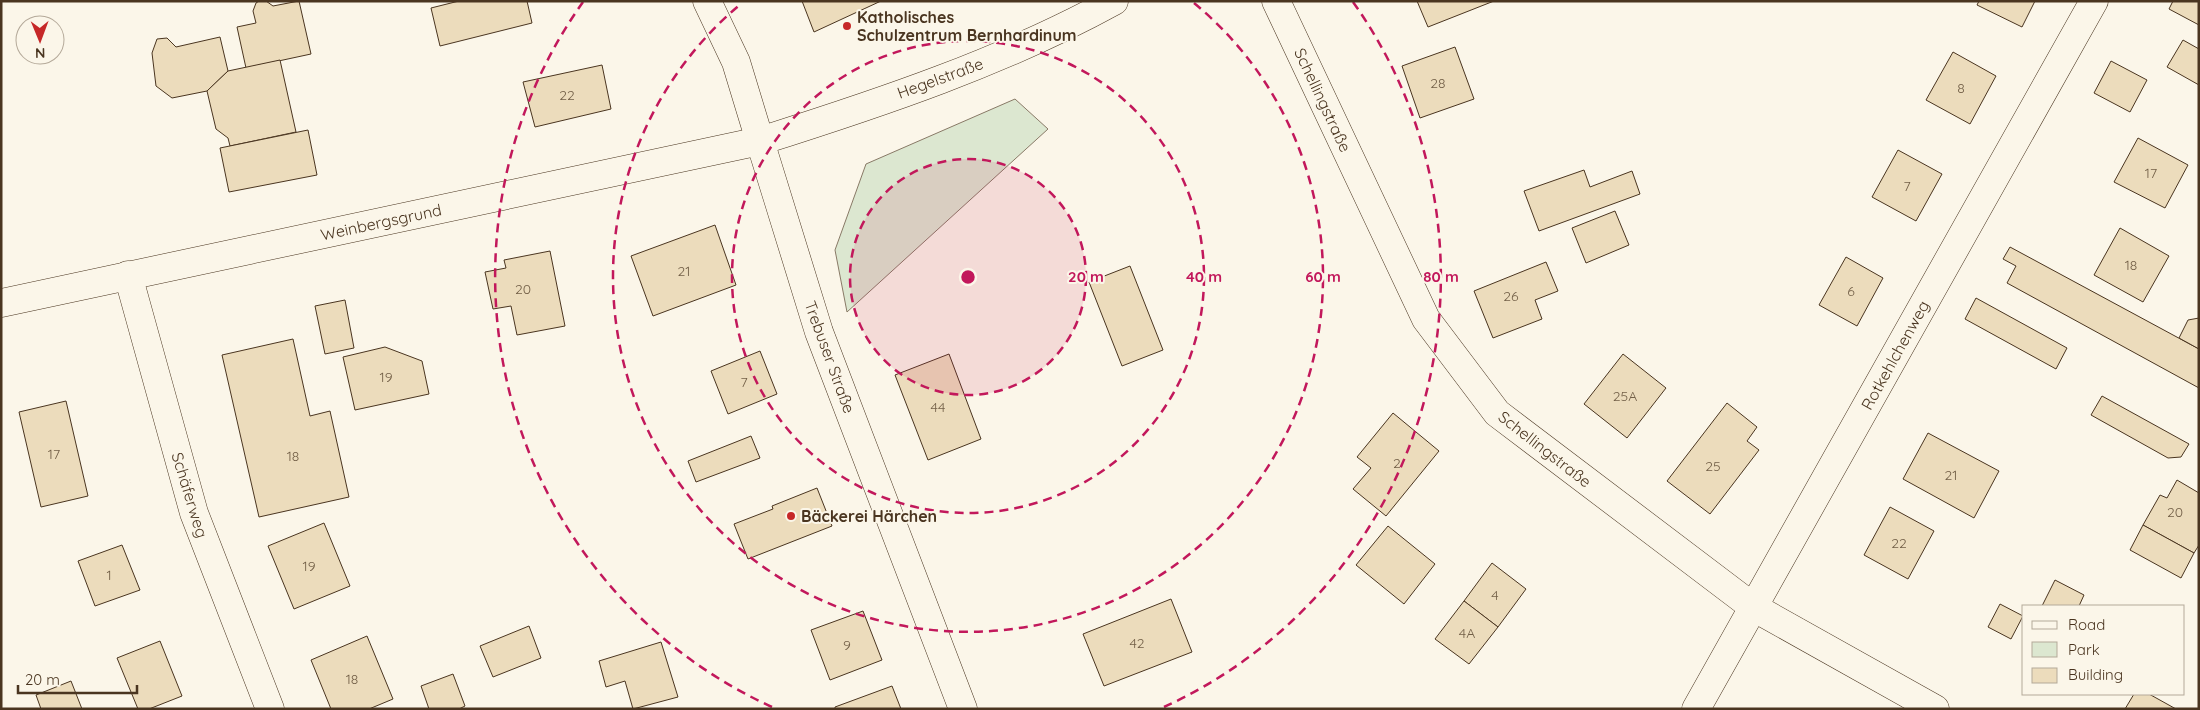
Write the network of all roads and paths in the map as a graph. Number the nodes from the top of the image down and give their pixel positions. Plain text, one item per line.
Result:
1 (707, 1) edge
2 (1114, 1) edge
3 (1276, 1) edge
4 (2094, 1) edge
5 (760, 141) junction
6 (128, 275) junction
7 (1, 304) edge
8 (1752, 607) junction
9 (270, 709) edge
10 (963, 709) edge
11 (1696, 709) edge
12 (1935, 709) edge

1 - 5 street, Trebuser Straße
2 - 5 street, Hegelstraße
3 - 8 street, Schellingstraße
4 - 8 street, Rotkehlchenweg
5 - 6 street, Weinbergsgrund
5 - 10 street, Trebuser Straße
6 - 7 street, Weinbergsgrund
6 - 9 street, Schäferweg
8 - 11 street, Rotkehlchenweg
8 - 12 street, Schellingstraße

